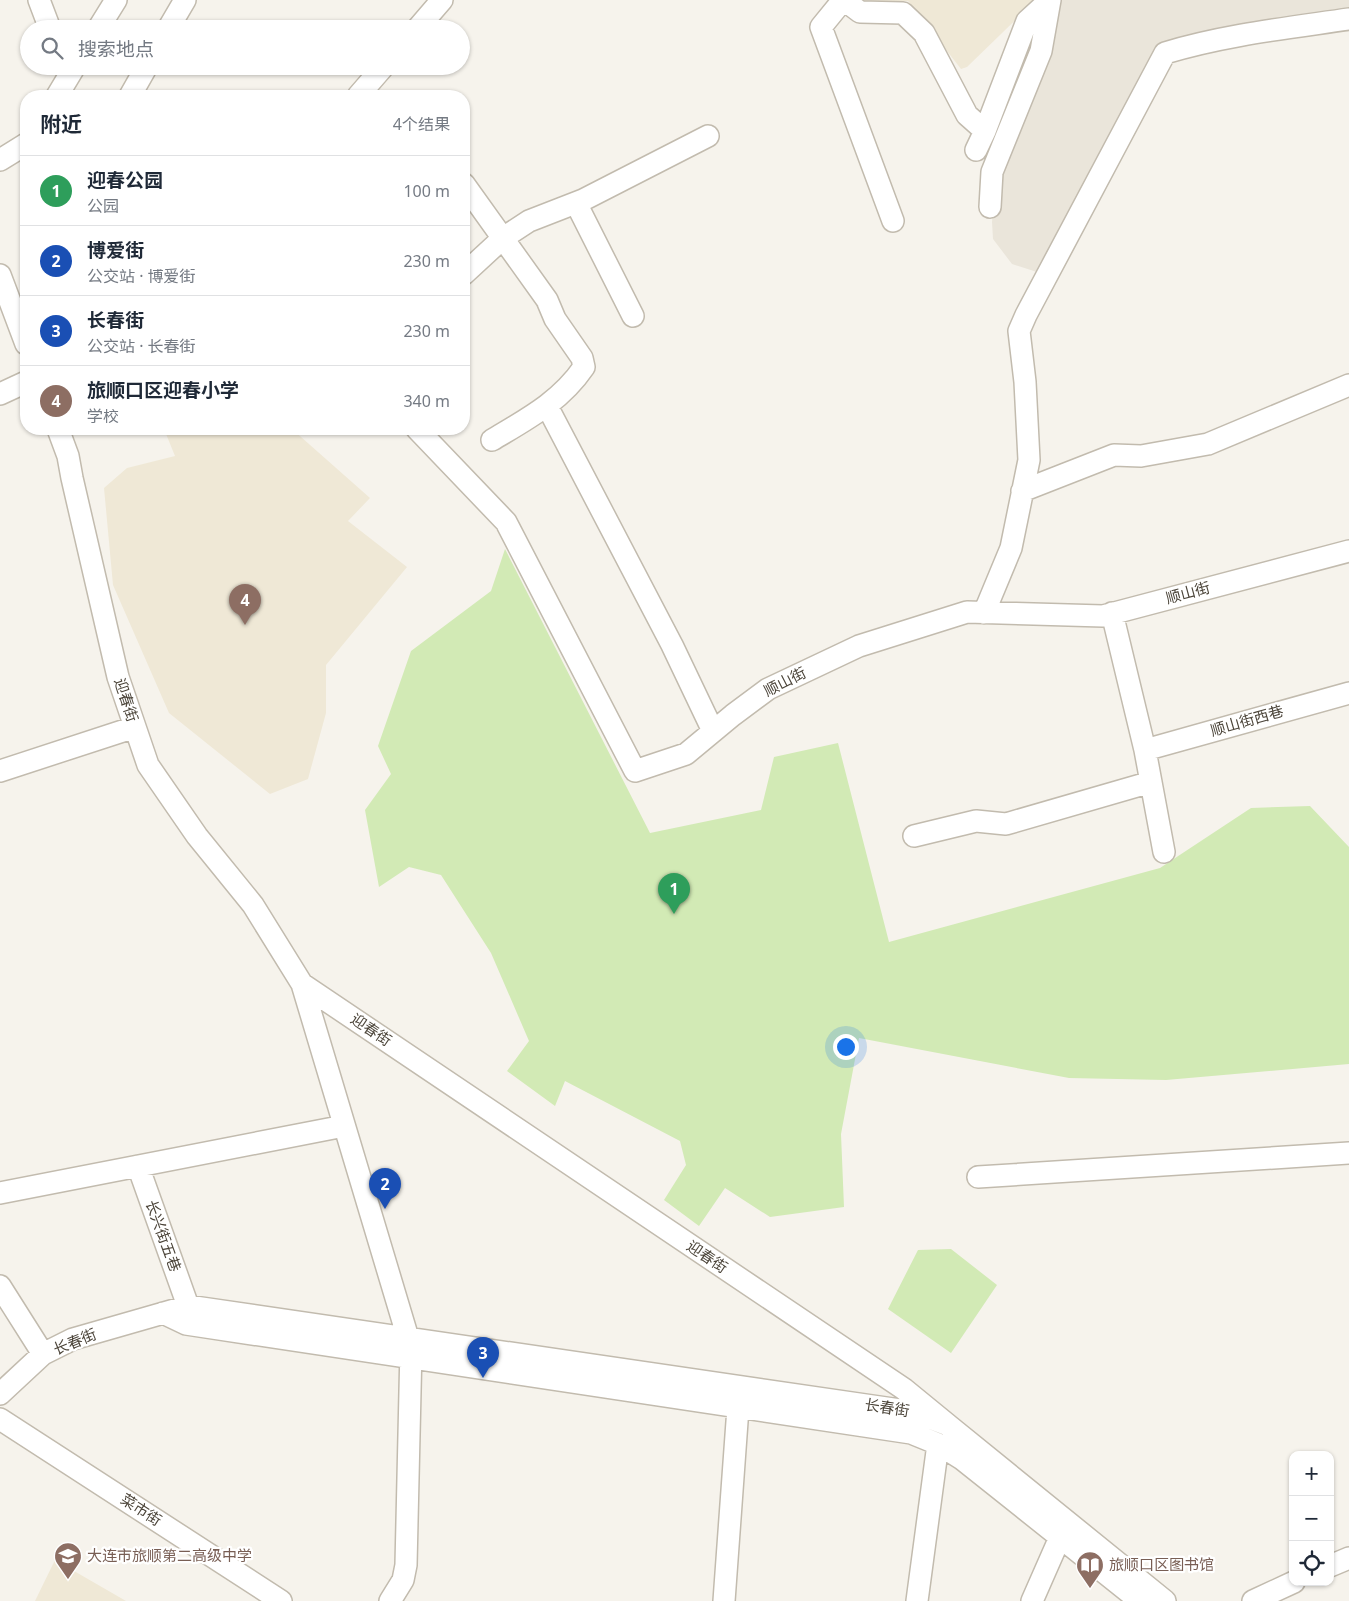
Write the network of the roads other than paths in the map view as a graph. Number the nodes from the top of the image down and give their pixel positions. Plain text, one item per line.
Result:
1 (39, 0) edge
2 (116, 0) edge
3 (185, 0) edge
4 (442, 0) edge
5 (844, 0) edge
6 (1050, 0) edge
7 (1349, 19) edge
8 (47, 20) edge
9 (104, 20) edge
10 (173, 20) edge
11 (425, 20) edge
12 (142, 75) edge
13 (378, 75) edge
14 (133, 90) edge
15 (369, 90) edge
16 (708, 136) dead end
17 (20, 148) edge
18 (0, 160) edge
19 (470, 192) edge
20 (576, 202) junction
21 (990, 207) dead end
22 (893, 221) dead end
23 (503, 238) junction
24 (470, 268) edge
25 (0, 275) edge
26 (633, 316) dead end
27 (20, 325) edge
28 (20, 385) edge
29 (1349, 385) edge
30 (0, 394) edge
31 (547, 406) junction
32 (60, 435) edge
33 (423, 435) edge
34 (492, 440) dead end
35 (1022, 491) junction
36 (1349, 551) edge
37 (984, 613) junction
38 (1112, 613) junction
39 (1349, 693) edge
40 (135, 727) junction
41 (713, 732) junction
42 (1146, 750) junction
43 (0, 771) edge
44 (1151, 782) junction
45 (914, 836) dead end
46 (1164, 852) dead end
47 (302, 984) junction
48 (344, 1126) junction
49 (1349, 1153) edge
50 (138, 1166) junction
51 (978, 1177) dead end
52 (0, 1193) edge
53 (0, 1286) edge
54 (188, 1306) junction
55 (163, 1313) junction
56 (410, 1348) junction
57 (44, 1354) junction
58 (0, 1394) edge
59 (739, 1397) junction
60 (0, 1419) edge
61 (948, 1425) junction
62 (938, 1444) junction
63 (1063, 1529) junction
64 (1349, 1558) edge
65 (1334, 1564) edge
66 (1289, 1584) edge
67 (281, 1601) edge
68 (390, 1601) edge
69 (724, 1601) edge
70 (917, 1601) edge
71 (1032, 1601) edge
72 (1140, 1601) edge
73 (1165, 1601) edge
74 (1253, 1601) edge

1 - 8 street
2 - 9 street
3 - 10 street
4 - 11 street
5 - 6 street
5 - 22 street
6 - 21 street
7 - 35 street
12 - 14 street
13 - 15 street
16 - 20 street
17 - 18 street
19 - 23 street
20 - 23 street
20 - 26 street
23 - 24 street
23 - 31 street
25 - 27 street
28 - 30 street
29 - 35 street
31 - 34 street
31 - 41 street
32 - 40 street, 迎春街
33 - 41 street, 顺山街
35 - 37 street
36 - 38 street, 顺山街
37 - 38 street, 顺山街
37 - 41 street, 顺山街
38 - 42 street
39 - 42 street, 顺山街西巷
40 - 43 street
40 - 47 street, 迎春街
42 - 44 street
44 - 45 street
44 - 46 street
47 - 48 street
47 - 61 street, 迎春街
48 - 50 street
48 - 56 street
49 - 51 street
50 - 52 street
50 - 54 street, 长兴街五巷
53 - 57 street
54 - 55 street, 长春街
54 - 56 street, 长春街
55 - 56 street, 长春街
55 - 57 street, 长春街
56 - 59 street, 长春街
56 - 68 street
57 - 58 street, 长春街
59 - 61 street, 长春街
59 - 62 street, 长春街
59 - 69 street
60 - 67 street, 菜市街
61 - 63 street, 长春街
62 - 63 street, 长春街
62 - 70 street
63 - 71 street
63 - 72 street, 长春街
63 - 73 street, 长春街
64 - 65 street
66 - 74 street

